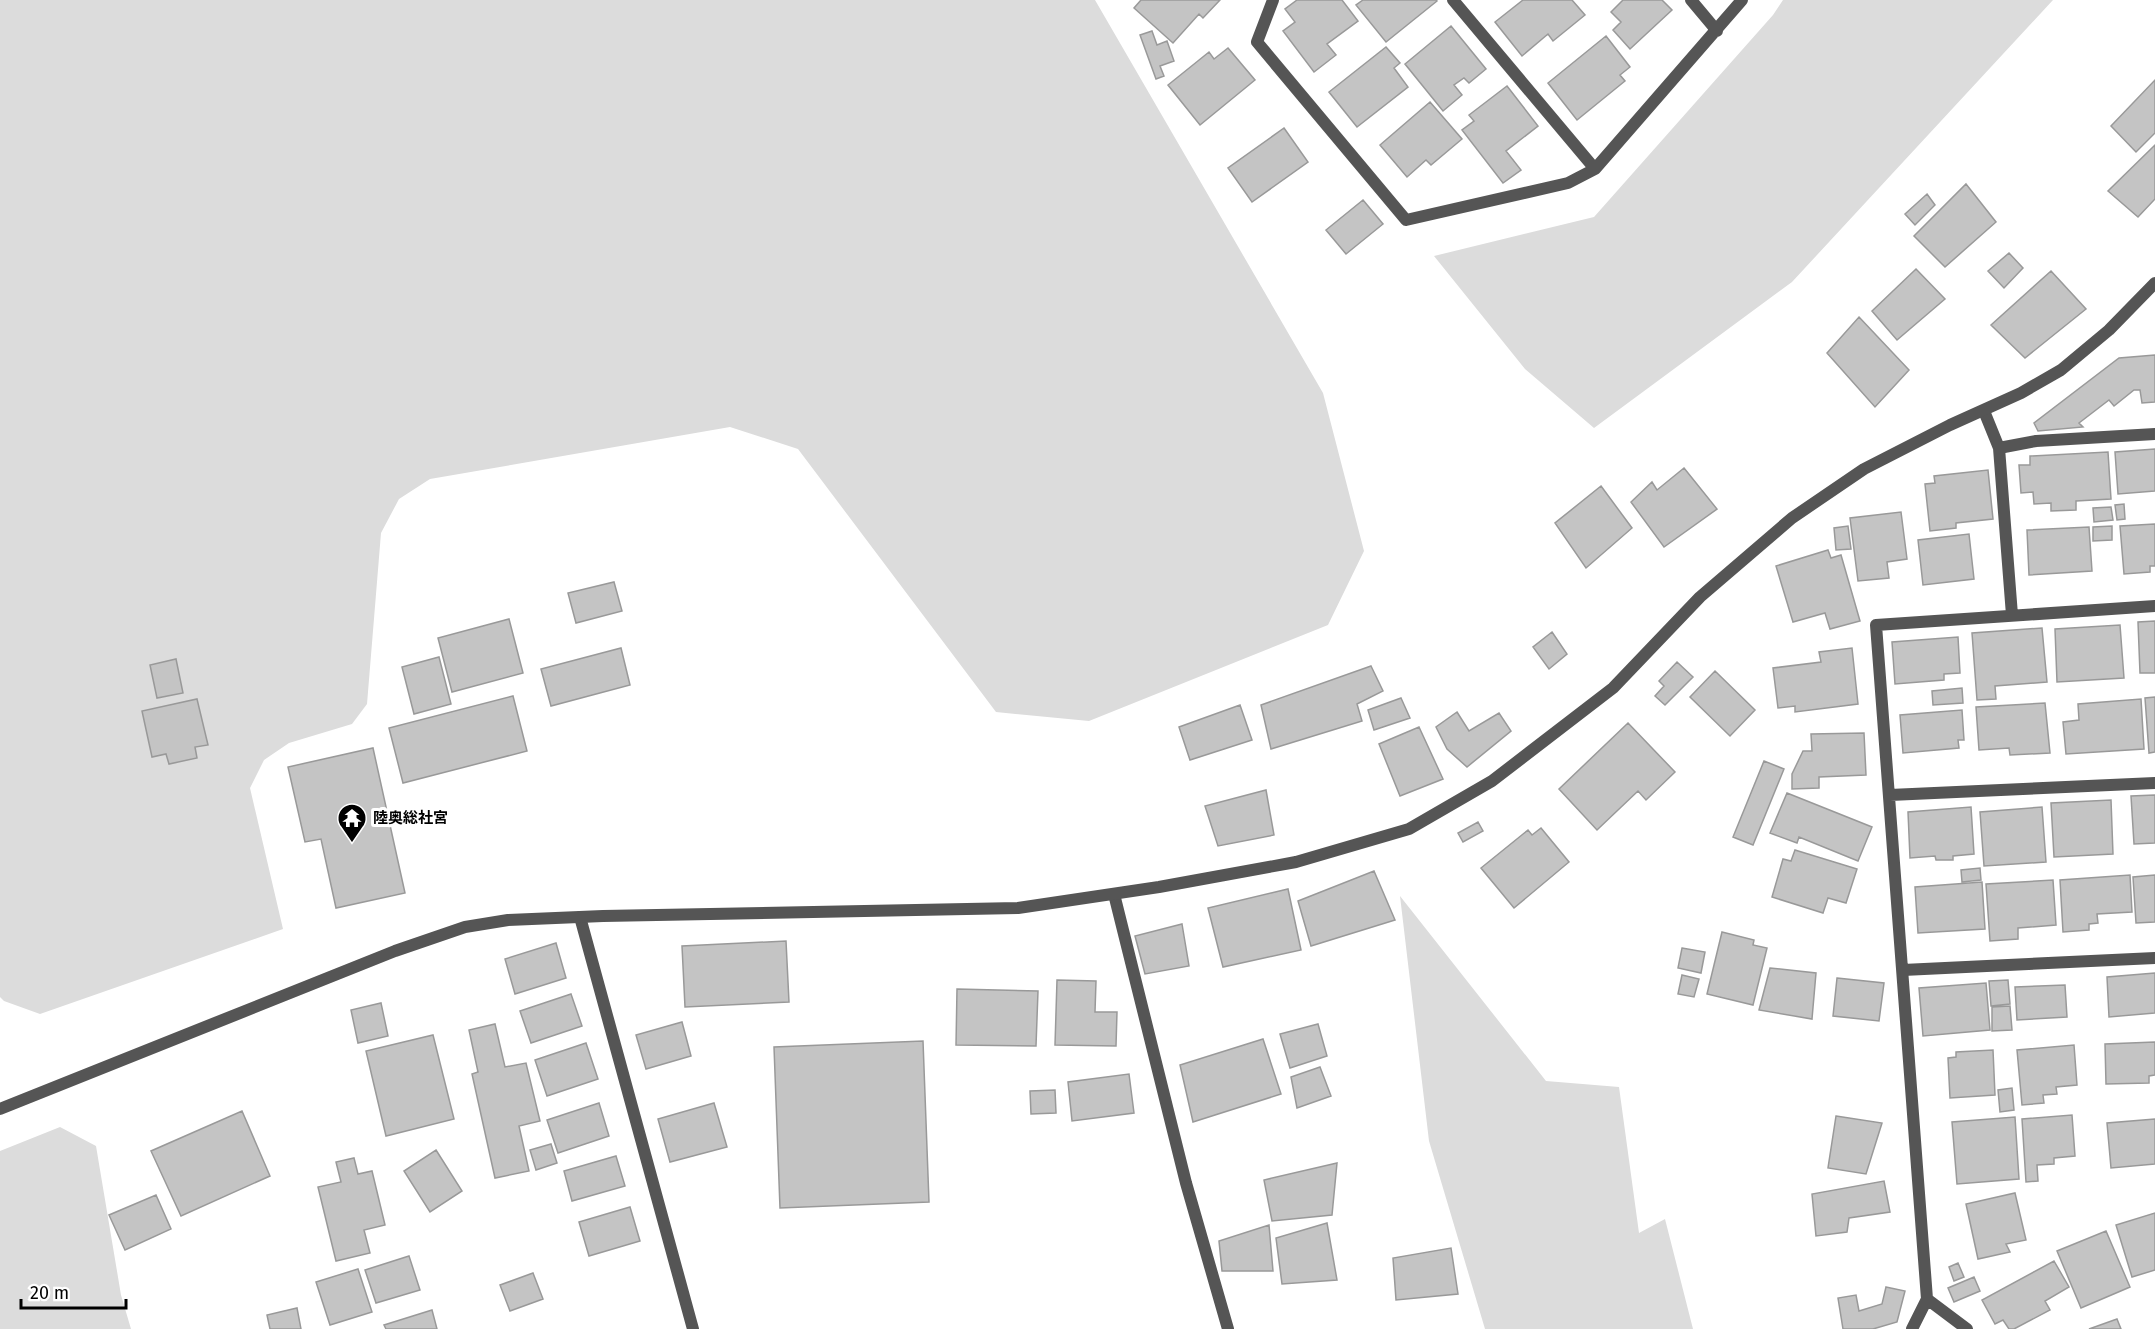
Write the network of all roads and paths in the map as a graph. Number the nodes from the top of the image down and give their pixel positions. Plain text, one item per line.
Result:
1 (1273, 0) edge
2 (1453, 0) edge
3 (1691, 0) edge
4 (1742, 0) edge
5 (1718, 31) junction
6 (1595, 169) junction
7 (2155, 283) edge
8 (1984, 411) junction
9 (2155, 434) edge
10 (2000, 448) junction
11 (2155, 606) edge
12 (2012, 615) junction
13 (2155, 783) edge
14 (1890, 795) junction
15 (1114, 894) junction
16 (580, 917) junction
17 (2155, 958) edge
18 (1903, 970) junction
19 (0, 1108) edge
20 (1927, 1299) junction
21 (693, 1329) edge
22 (1228, 1329) edge
23 (1912, 1329) edge
24 (1967, 1329) edge

1 - 6 street
2 - 6 street
3 - 5 street
4 - 5 street
5 - 6 street
7 - 8 street
8 - 10 street
8 - 15 street
9 - 10 street
10 - 12 street
11 - 12 street
12 - 14 street
13 - 14 street
14 - 18 street
15 - 16 street
15 - 22 street
16 - 19 street
16 - 21 street
17 - 18 street
18 - 20 street
20 - 23 street
20 - 24 street

